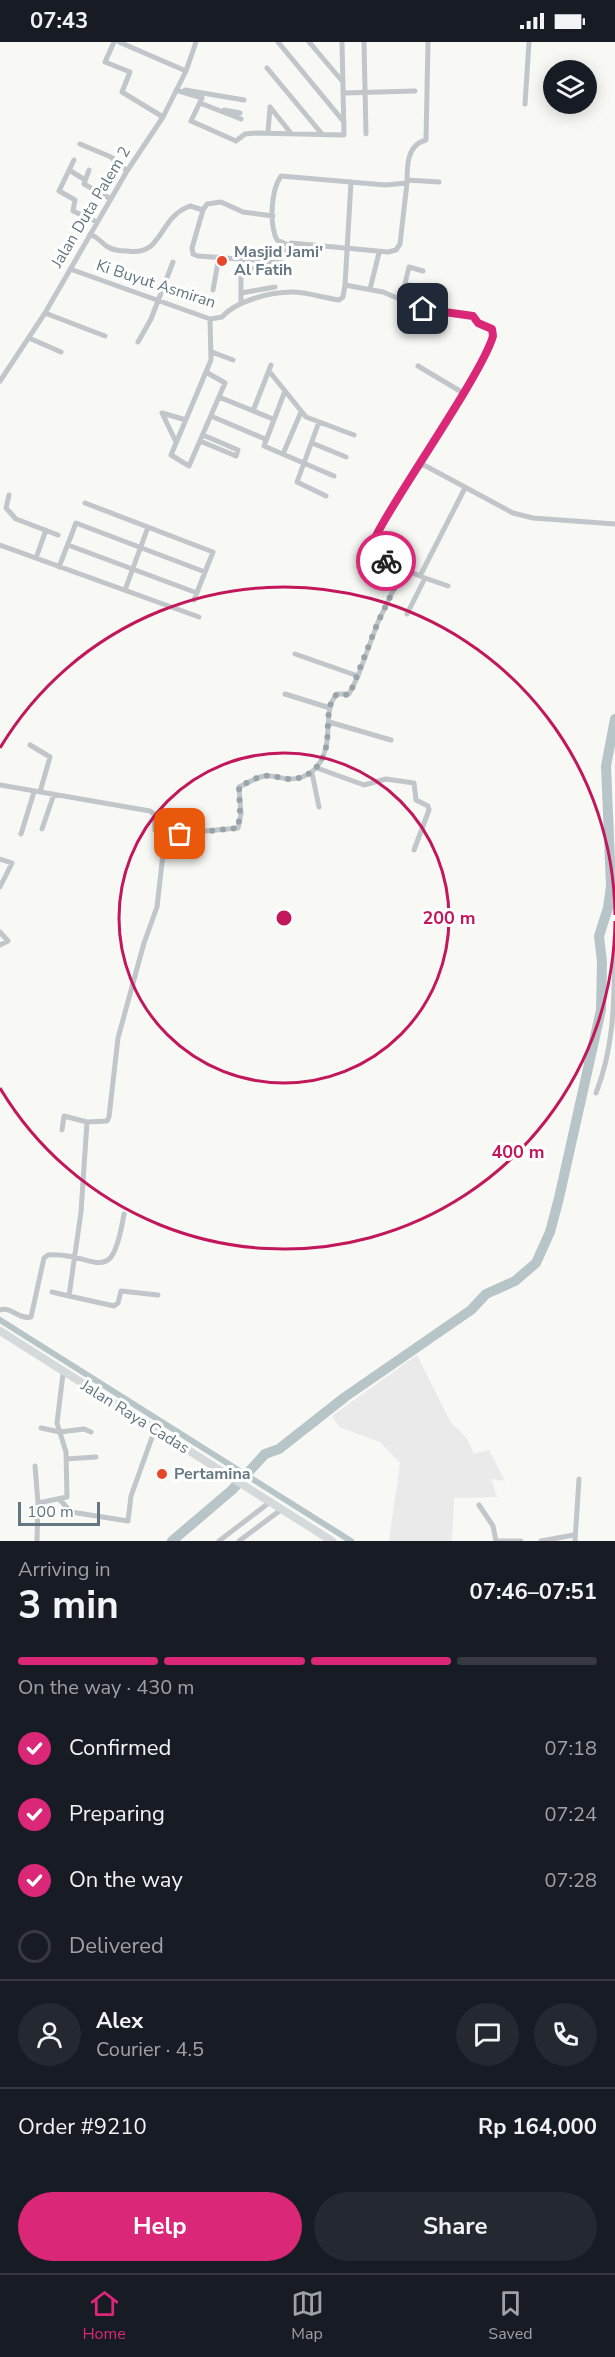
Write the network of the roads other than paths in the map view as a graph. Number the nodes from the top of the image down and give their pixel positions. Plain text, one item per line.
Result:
1 (116, 42) edge
2 (196, 42) edge
3 (278, 42) edge
4 (309, 42) edge
5 (342, 42) edge
6 (364, 42) edge
7 (428, 42) edge
8 (529, 42) edge
9 (267, 68) dead end
10 (186, 71) junction
11 (344, 84) junction
12 (177, 89) junction
13 (415, 91) dead end
14 (365, 92) junction
15 (344, 93) junction
16 (244, 100) dead end
17 (200, 103) junction
18 (525, 104) dead end
19 (241, 116) dead end
20 (163, 117) junction
21 (344, 122) junction
22 (268, 132) junction
23 (290, 132) junction
24 (322, 134) junction
25 (366, 134) dead end
26 (80, 144) dead end
27 (74, 160) dead end
28 (69, 170) junction
29 (89, 170) dead end
30 (127, 171) junction
31 (82, 177) dead end
32 (351, 182) junction
33 (407, 182) junction
34 (440, 182) dead end
35 (111, 199) junction
36 (202, 209) junction
37 (273, 216) junction
38 (97, 222) junction
39 (90, 234) junction
40 (289, 244) junction
41 (348, 248) junction
42 (379, 253) junction
43 (219, 257) junction
44 (242, 260) junction
45 (173, 262) dead end
46 (274, 263) junction
47 (70, 269) junction
48 (423, 271) dead end
49 (240, 272) junction
50 (405, 284) junction
51 (345, 285) junction
52 (275, 287) dead end
53 (419, 287) dead end
54 (370, 289) junction
55 (213, 290) dead end
56 (241, 293) junction
57 (159, 300) junction
58 (401, 300) junction
59 (241, 302) junction
60 (45, 313) junction
61 (210, 319) junction
62 (105, 336) dead end
63 (29, 338) junction
64 (138, 342) dead end
65 (61, 352) dead end
66 (212, 352) junction
67 (233, 360) dead end
68 (418, 366) dead end
69 (206, 372) junction
70 (0, 381) edge
71 (285, 391) junction
72 (465, 394) junction
73 (219, 397) junction
74 (253, 411) junction
75 (301, 412) junction
76 (211, 416) junction
77 (273, 419) junction
78 (186, 420) junction
79 (319, 422) junction
80 (354, 435) dead end
81 (202, 438) junction
82 (265, 439) junction
83 (176, 442) junction
84 (312, 442) junction
85 (283, 454) junction
86 (346, 457) dead end
87 (304, 464) junction
88 (422, 464) junction
89 (334, 476) dead end
90 (465, 488) junction
91 (9, 495) dead end
92 (326, 496) dead end
93 (85, 503) dead end
94 (615, 524) edge
95 (148, 527) junction
96 (46, 530) junction
97 (58, 535) dead end
98 (0, 545) edge
99 (68, 545) junction
100 (141, 548) junction
101 (36, 558) junction
102 (59, 567) junction
103 (404, 568) junction
104 (133, 569) junction
105 (205, 572) junction
106 (423, 577) junction
107 (448, 586) dead end
108 (125, 590) junction
109 (197, 593) junction
110 (194, 600) dead end
111 (407, 614) dead end
112 (200, 617) dead end
113 (295, 654) dead end
114 (358, 676) junction
115 (285, 694) dead end
116 (330, 708) junction
117 (329, 722) junction
118 (391, 740) dead end
119 (30, 745) dead end
120 (317, 768) junction
121 (312, 773) junction
122 (0, 785) edge
123 (37, 792) junction
124 (54, 795) junction
125 (319, 807) dead end
126 (42, 829) dead end
127 (21, 834) dead end
128 (165, 836) junction
129 (414, 850) dead end
130 (0, 859) edge
131 (0, 887) edge
132 (0, 932) edge
133 (0, 945) edge
134 (615, 947) edge
135 (596, 1093) dead end
136 (87, 1122) junction
137 (62, 1130) dead end
138 (124, 1214) dead end
139 (76, 1257) junction
140 (52, 1292) dead end
141 (158, 1294) dead end
142 (69, 1296) junction
143 (0, 1310) edge
144 (0, 1331) edge
145 (63, 1374) junction
146 (41, 1428) dead end
147 (155, 1429) junction
148 (60, 1432) junction
149 (91, 1432) dead end
150 (96, 1457) dead end
151 (66, 1459) junction
152 (35, 1466) dead end
153 (579, 1479) dead end
154 (60, 1500) junction
155 (270, 1502) junction
156 (38, 1503) junction
157 (478, 1505) dead end
158 (282, 1509) junction
159 (238, 1526) junction
160 (247, 1537) junction
161 (575, 1538) edge
162 (37, 1541) edge
163 (219, 1541) edge
164 (239, 1541) edge
165 (332, 1541) edge
166 (521, 1541) edge
167 (541, 1541) edge

1 - 10 street
1 - 20 street
2 - 10 street, Jalan Duta Palem 2
3 - 21 street
4 - 11 street
5 - 11 street
6 - 14 street
7 - 33 street
8 - 18 street
9 - 24 street
10 - 12 street, Jalan Duta Palem 2
11 - 15 street
12 - 16 street
12 - 17 street
12 - 20 street, Jalan Duta Palem 2
13 - 14 street
14 - 15 street
14 - 25 street
15 - 21 street
17 - 19 street
17 - 22 street
20 - 30 street, Jalan Duta Palem 2
21 - 24 street
22 - 23 street
22 - 23 street
23 - 24 street
26 - 30 street
27 - 28 street
28 - 31 street
28 - 38 street
29 - 35 street
30 - 35 street, Jalan Duta Palem 2
32 - 33 street
32 - 37 street
32 - 41 street
33 - 34 street
33 - 42 street
35 - 38 street, Jalan Duta Palem 2
36 - 37 street
36 - 39 street
36 - 43 street
37 - 40 street
38 - 39 street, Jalan Duta Palem 2
39 - 47 street, Jalan Duta Palem 2
40 - 41 street
40 - 46 street
41 - 42 street
41 - 51 street
42 - 54 street
43 - 44 street
43 - 55 street
44 - 46 street
44 - 49 street
45 - 57 street
46 - 49 street
47 - 57 street, Ki Buyut Asmiran
47 - 60 street, Jalan Duta Palem 2
48 - 50 street
49 - 56 street
50 - 53 street
50 - 58 street
51 - 54 street
51 - 59 street, Ki Buyut Asmiran
52 - 56 street
54 - 58 street
56 - 59 street
57 - 61 street, Ki Buyut Asmiran
57 - 64 street
58 - 72 street
59 - 61 street, Ki Buyut Asmiran
60 - 62 street
60 - 63 street, Jalan Duta Palem 2
61 - 66 street
63 - 65 street
63 - 70 street, Jalan Duta Palem 2
66 - 67 street
66 - 69 street
68 - 72 street
69 - 73 street
69 - 78 street
71 - 74 street
71 - 75 street
71 - 77 street
72 - 88 street
73 - 74 street
73 - 76 street
74 - 77 street
75 - 79 street
75 - 85 street
76 - 81 street
76 - 82 street
77 - 82 street
78 - 83 street
78 - 83 street
79 - 80 street
79 - 84 street
81 - 81 street
81 - 83 street
82 - 85 street
84 - 86 street
84 - 87 street
85 - 87 street
87 - 89 street
87 - 92 street
88 - 90 street
88 - 103 street
90 - 94 street
90 - 106 street
91 - 96 street
93 - 95 street
95 - 100 street
95 - 105 street
96 - 97 street
96 - 101 street
98 - 101 street
99 - 100 street
99 - 102 street
99 - 104 street
100 - 104 street
100 - 105 street
101 - 102 street
102 - 108 street
103 - 106 street
103 - 114 street
104 - 108 street
104 - 109 street
105 - 109 street
106 - 107 street
106 - 111 street
108 - 112 street
109 - 110 street
113 - 114 street
114 - 116 street
115 - 116 street
116 - 117 street
117 - 118 street
117 - 120 street
119 - 123 street
120 - 121 street
120 - 129 street
121 - 125 street
121 - 128 street
122 - 123 street
123 - 124 street
123 - 127 street
124 - 126 street
124 - 128 street
128 - 136 street
130 - 131 street
132 - 133 street
134 - 135 street
136 - 137 street
136 - 139 street
138 - 139 street
139 - 142 street
139 - 143 street
140 - 142 street
141 - 142 street
144 - 145 street, Jalan Raya Cadas
145 - 147 street, Jalan Raya Cadas
145 - 148 street
146 - 148 street
147 - 154 street
147 - 155 street, Jalan Raya Cadas
148 - 149 street
148 - 151 street
150 - 151 street
151 - 154 street
152 - 156 street
153 - 161 street
154 - 156 street
155 - 158 street, Jalan Raya Cadas
155 - 159 street
156 - 162 street
157 - 166 street
158 - 160 street
158 - 165 street, Jalan Raya Cadas
159 - 160 street
159 - 163 street
160 - 164 street
161 - 167 street

